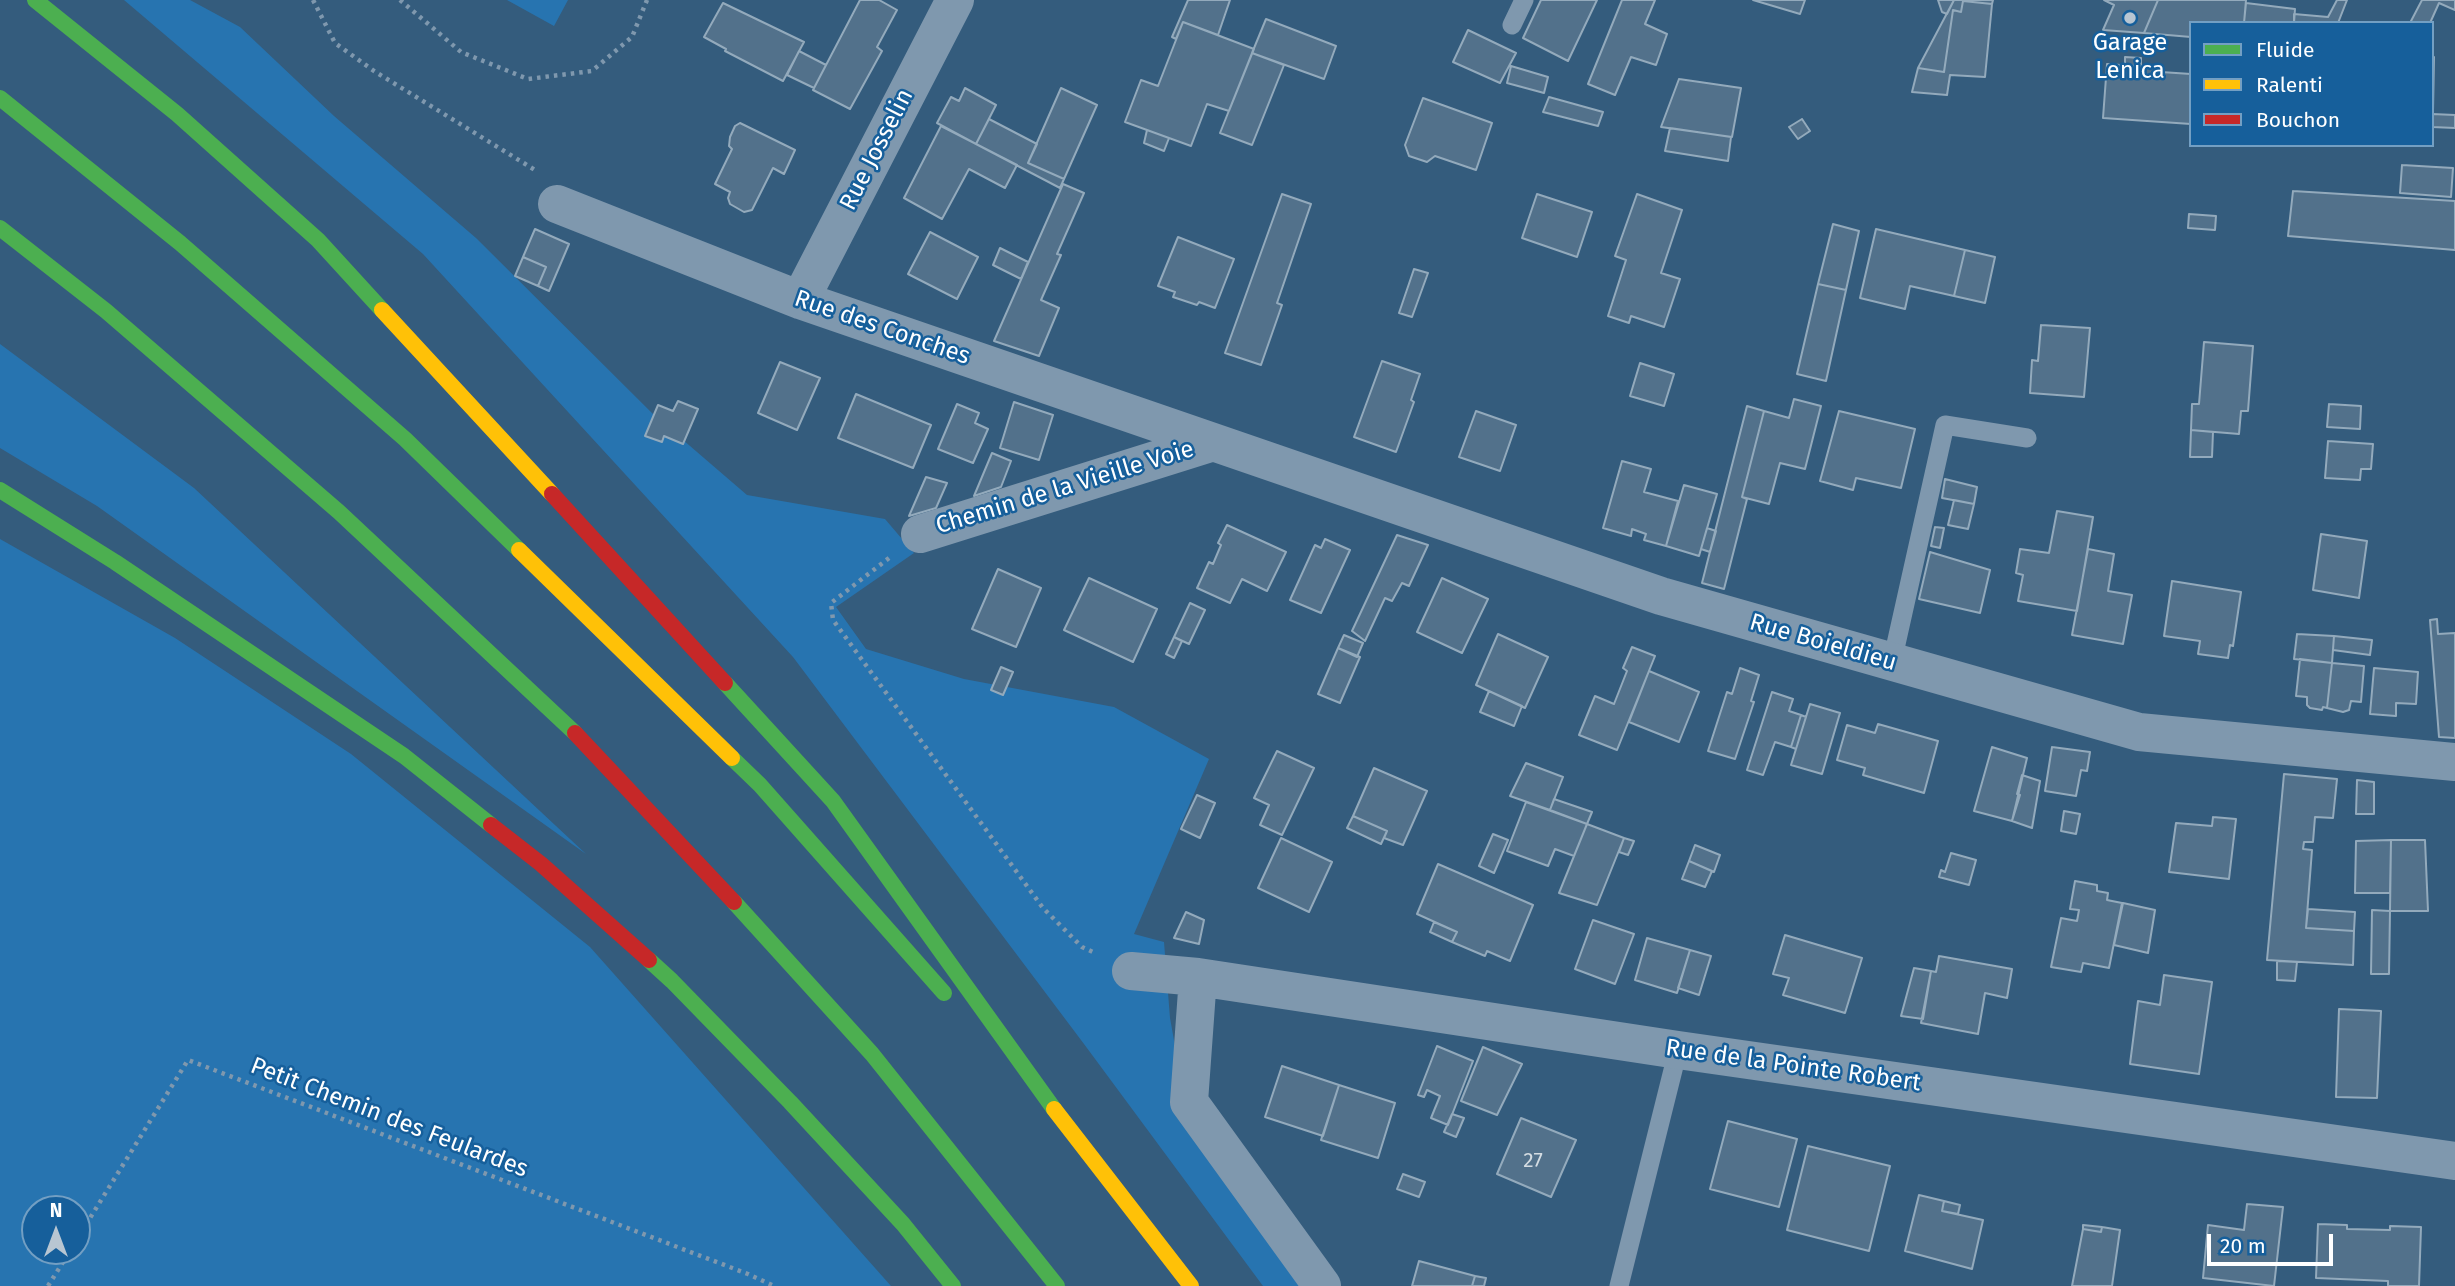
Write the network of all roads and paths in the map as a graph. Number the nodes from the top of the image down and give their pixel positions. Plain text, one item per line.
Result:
1 (35, 0) edge
2 (313, 0) edge
3 (400, 0) edge
4 (647, 0) edge
5 (955, 0) edge
6 (1524, 0) edge
7 (1512, 25) dead end
8 (0, 98) edge
9 (557, 204) joint
10 (0, 228) edge
11 (800, 300) junction
12 (2027, 438) dead end
13 (1210, 443) junction
14 (0, 490) edge
15 (920, 534) joint
16 (1892, 662) junction
17 (2455, 762) edge
18 (1131, 971) joint
19 (1198, 977) junction
20 (954, 1004) dead end
21 (981, 1035) dead end
22 (1678, 1050) junction
23 (1083, 1149) junction
24 (2455, 1161) edge
25 (91, 1216) edge
26 (61, 1265) edge
27 (48, 1286) edge
28 (774, 1286) edge
29 (953, 1286) edge
30 (1057, 1286) edge
31 (1191, 1286) edge
32 (1322, 1286) edge
33 (1619, 1286) edge

1 - 23 highway
2 - 9 path
3 - 4 path
5 - 11 street, Rue Josselin
6 - 7 lane
8 - 20 highway
9 - 11 street, Rue des Conches
10 - 30 highway
11 - 13 street, Rue des Conches
12 - 16 lane
13 - 15 street, Chemin de la Vieille Voie
13 - 16 street, Rue Boieldieu
14 - 29 highway
15 - 18 path
16 - 17 street, Rue Boieldieu
18 - 19 street, Rue de la Pointe Robert
19 - 22 street, Rue de la Pointe Robert
19 - 32 street
21 - 23 highway
22 - 24 street, Rue de la Pointe Robert
22 - 33 lane
23 - 31 highway
25 - 28 path, Petit Chemin des Feulardes
26 - 27 path

